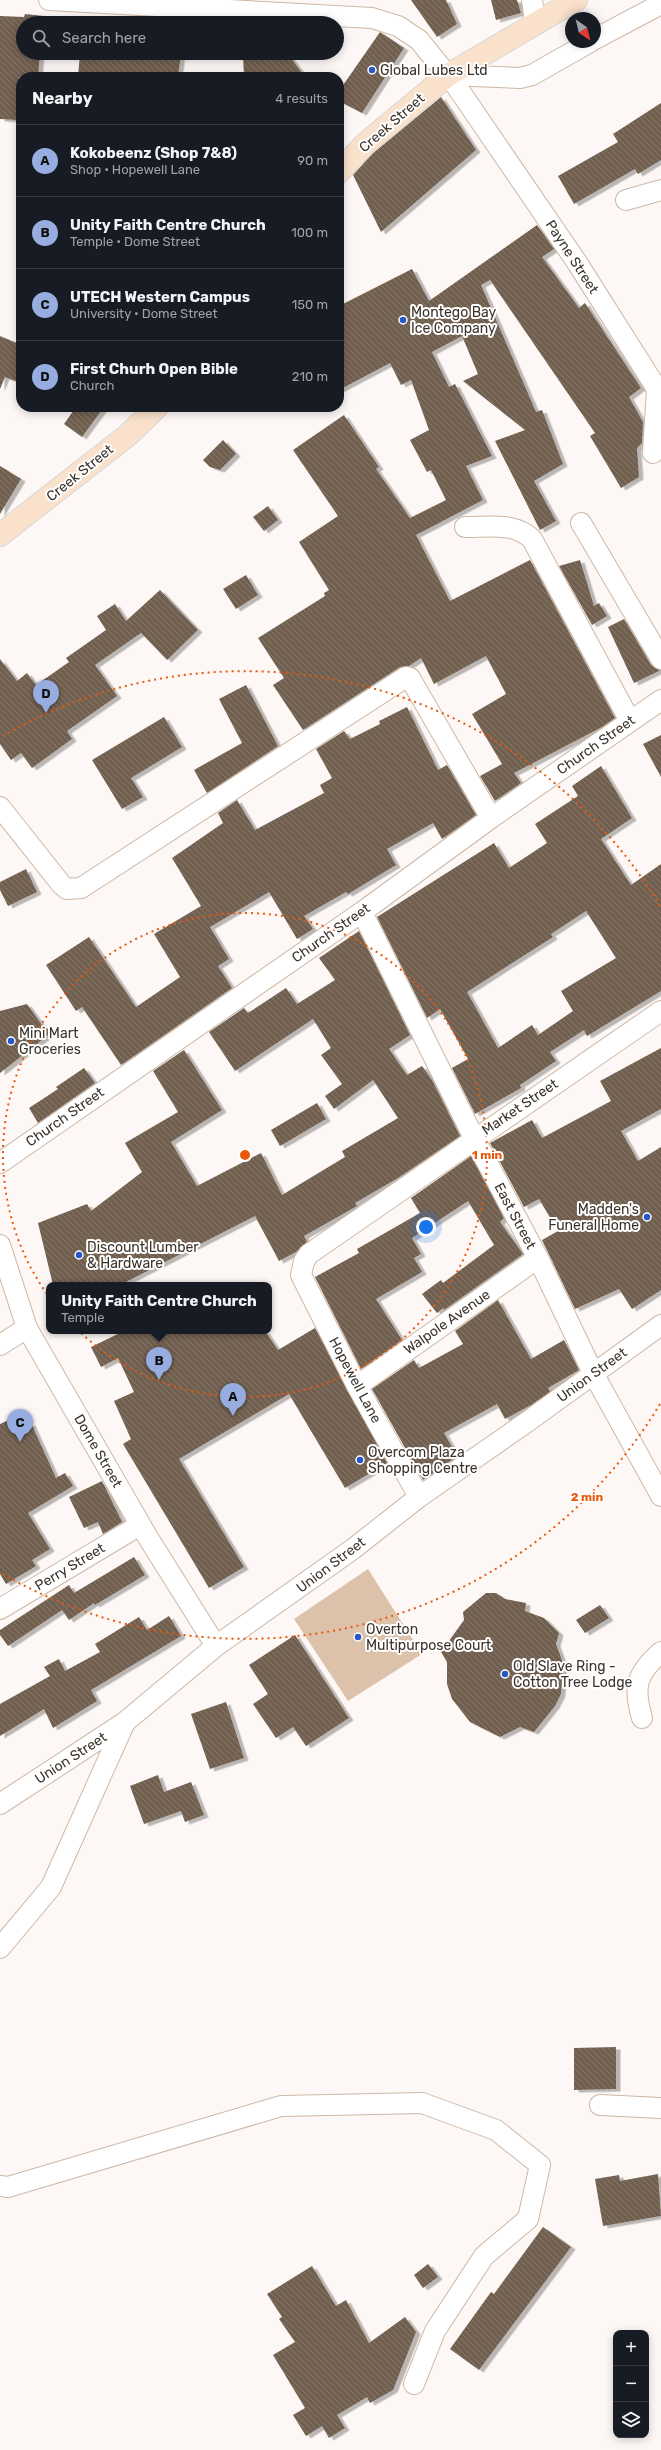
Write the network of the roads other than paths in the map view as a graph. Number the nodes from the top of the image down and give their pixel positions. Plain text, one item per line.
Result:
1 (49, 0) edge
2 (532, 0) edge
3 (576, 0) edge
4 (661, 4) edge
5 (346, 8) edge
6 (535, 22) junction
7 (601, 36) edge
8 (579, 48) edge
9 (448, 75) junction
10 (344, 167) edge
11 (661, 190) edge
12 (626, 200) dead end
13 (152, 412) edge
14 (653, 453) dead end
15 (581, 523) dead end
16 (465, 527) dead end
17 (0, 535) edge
18 (661, 659) edge
19 (661, 700) edge
20 (630, 721) junction
21 (0, 807) edge
22 (491, 818) junction
23 (362, 912) junction
24 (661, 1011) edge
25 (474, 1138) junction
26 (0, 1163) edge
27 (0, 1245) edge
28 (538, 1258) junction
29 (304, 1261) joint
30 (661, 1325) edge
31 (27, 1328) junction
32 (0, 1345) edge
33 (593, 1373) junction
34 (357, 1386) junction
35 (661, 1496) edge
36 (419, 1497) junction
37 (140, 1525) junction
38 (0, 1609) edge
39 (216, 1646) junction
40 (661, 1652) edge
41 (642, 1718) dead end
42 (125, 1722) junction
43 (0, 1804) edge
44 (0, 1948) edge
45 (600, 2105) dead end
46 (661, 2108) edge
47 (0, 2186) edge
48 (414, 2384) dead end

1 - 5 street, Payne Street
2 - 6 street
3 - 6 main road, Creek Street
4 - 7 street
5 - 9 street, Payne Street
6 - 9 main road, Creek Street
8 - 9 street
9 - 10 main road, Creek Street
9 - 14 street, Payne Street
11 - 12 street
13 - 17 main road, Creek Street
15 - 18 street
16 - 20 street
19 - 20 street, Church Street
20 - 22 street, Church Street
21 - 22 street
22 - 23 street, Church Street
23 - 25 street, East Street
23 - 26 street, Church Street
24 - 25 street, Market Street
25 - 28 street, East Street
25 - 29 street, Market Street
27 - 31 street, Dome Street
28 - 33 street, East Street
28 - 34 street, Walpole Avenue
29 - 34 street, Hopewell Lane
30 - 33 street, Union Street
31 - 32 street
31 - 37 street, Dome Street
33 - 35 street, East Street
33 - 36 street, Union Street
34 - 36 street, Hopewell Lane
36 - 39 street, Union Street
37 - 38 street, Perry Street
37 - 39 street, Dome Street
39 - 42 street, Union Street
40 - 41 street
42 - 43 street, Union Street
42 - 44 street
45 - 46 street
47 - 48 street

